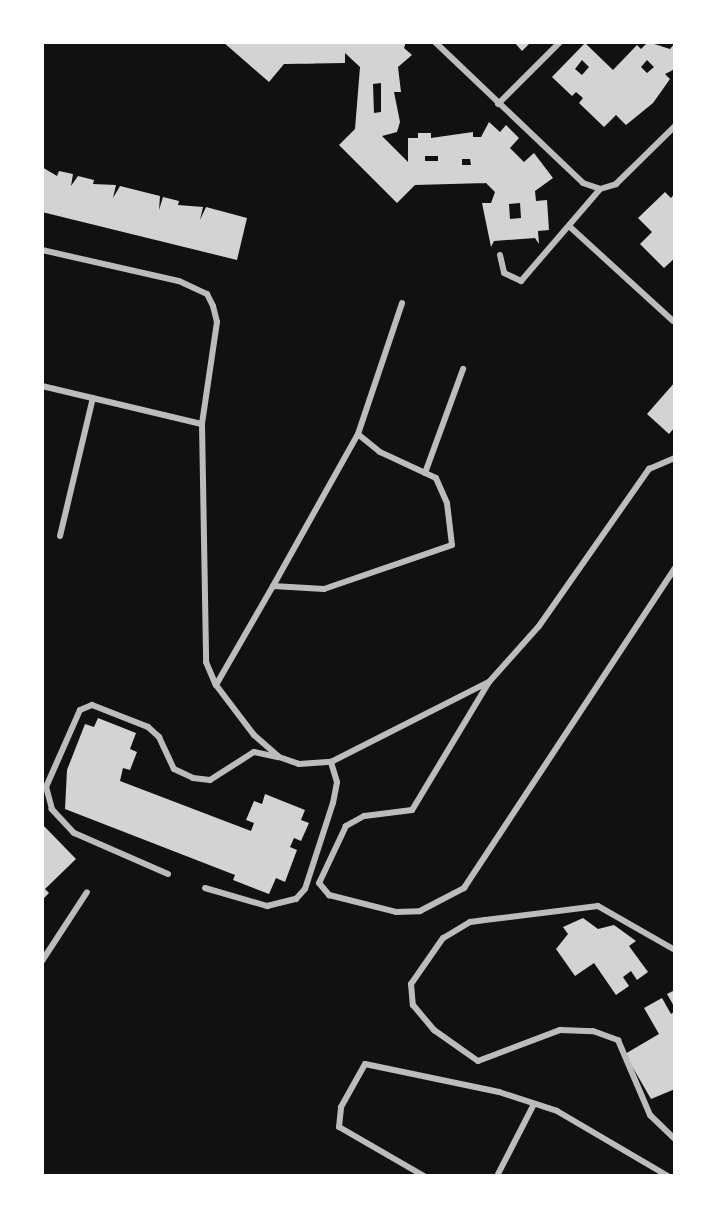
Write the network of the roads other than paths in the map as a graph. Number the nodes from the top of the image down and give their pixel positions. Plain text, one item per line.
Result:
1 (435, 42) edge
2 (560, 42) edge
3 (498, 104) junction
4 (675, 126) edge
5 (600, 189) junction
6 (569, 226) junction
7 (42, 250) edge
8 (500, 255) dead end
9 (402, 303) dead end
10 (673, 321) dead end
11 (463, 369) dead end
12 (42, 386) edge
13 (93, 398) junction
14 (202, 424) junction
15 (358, 434) junction
16 (675, 458) edge
17 (425, 473) junction
18 (60, 536) dead end
19 (675, 568) edge
20 (273, 586) junction
21 (489, 682) junction
22 (216, 686) junction
23 (279, 757) junction
24 (331, 762) junction
25 (168, 874) dead end
26 (205, 888) dead end
27 (87, 892) dead end
28 (675, 950) edge
29 (42, 961) edge
30 (534, 1104) junction
31 (675, 1139) edge
32 (424, 1176) edge
33 (497, 1176) edge
34 (668, 1176) edge

1 - 3 street
2 - 3 street
3 - 5 street
4 - 5 street
5 - 6 street
6 - 8 street
6 - 10 street
7 - 14 street
9 - 15 street
11 - 17 street
12 - 13 street
13 - 14 street
13 - 18 street
14 - 22 street
15 - 17 street
15 - 20 street
16 - 21 street
17 - 20 street
19 - 21 street
20 - 22 street
21 - 24 street
22 - 23 street
23 - 24 street
23 - 25 street
24 - 26 street
27 - 29 street
28 - 31 street
30 - 32 street
30 - 33 street
30 - 34 street

